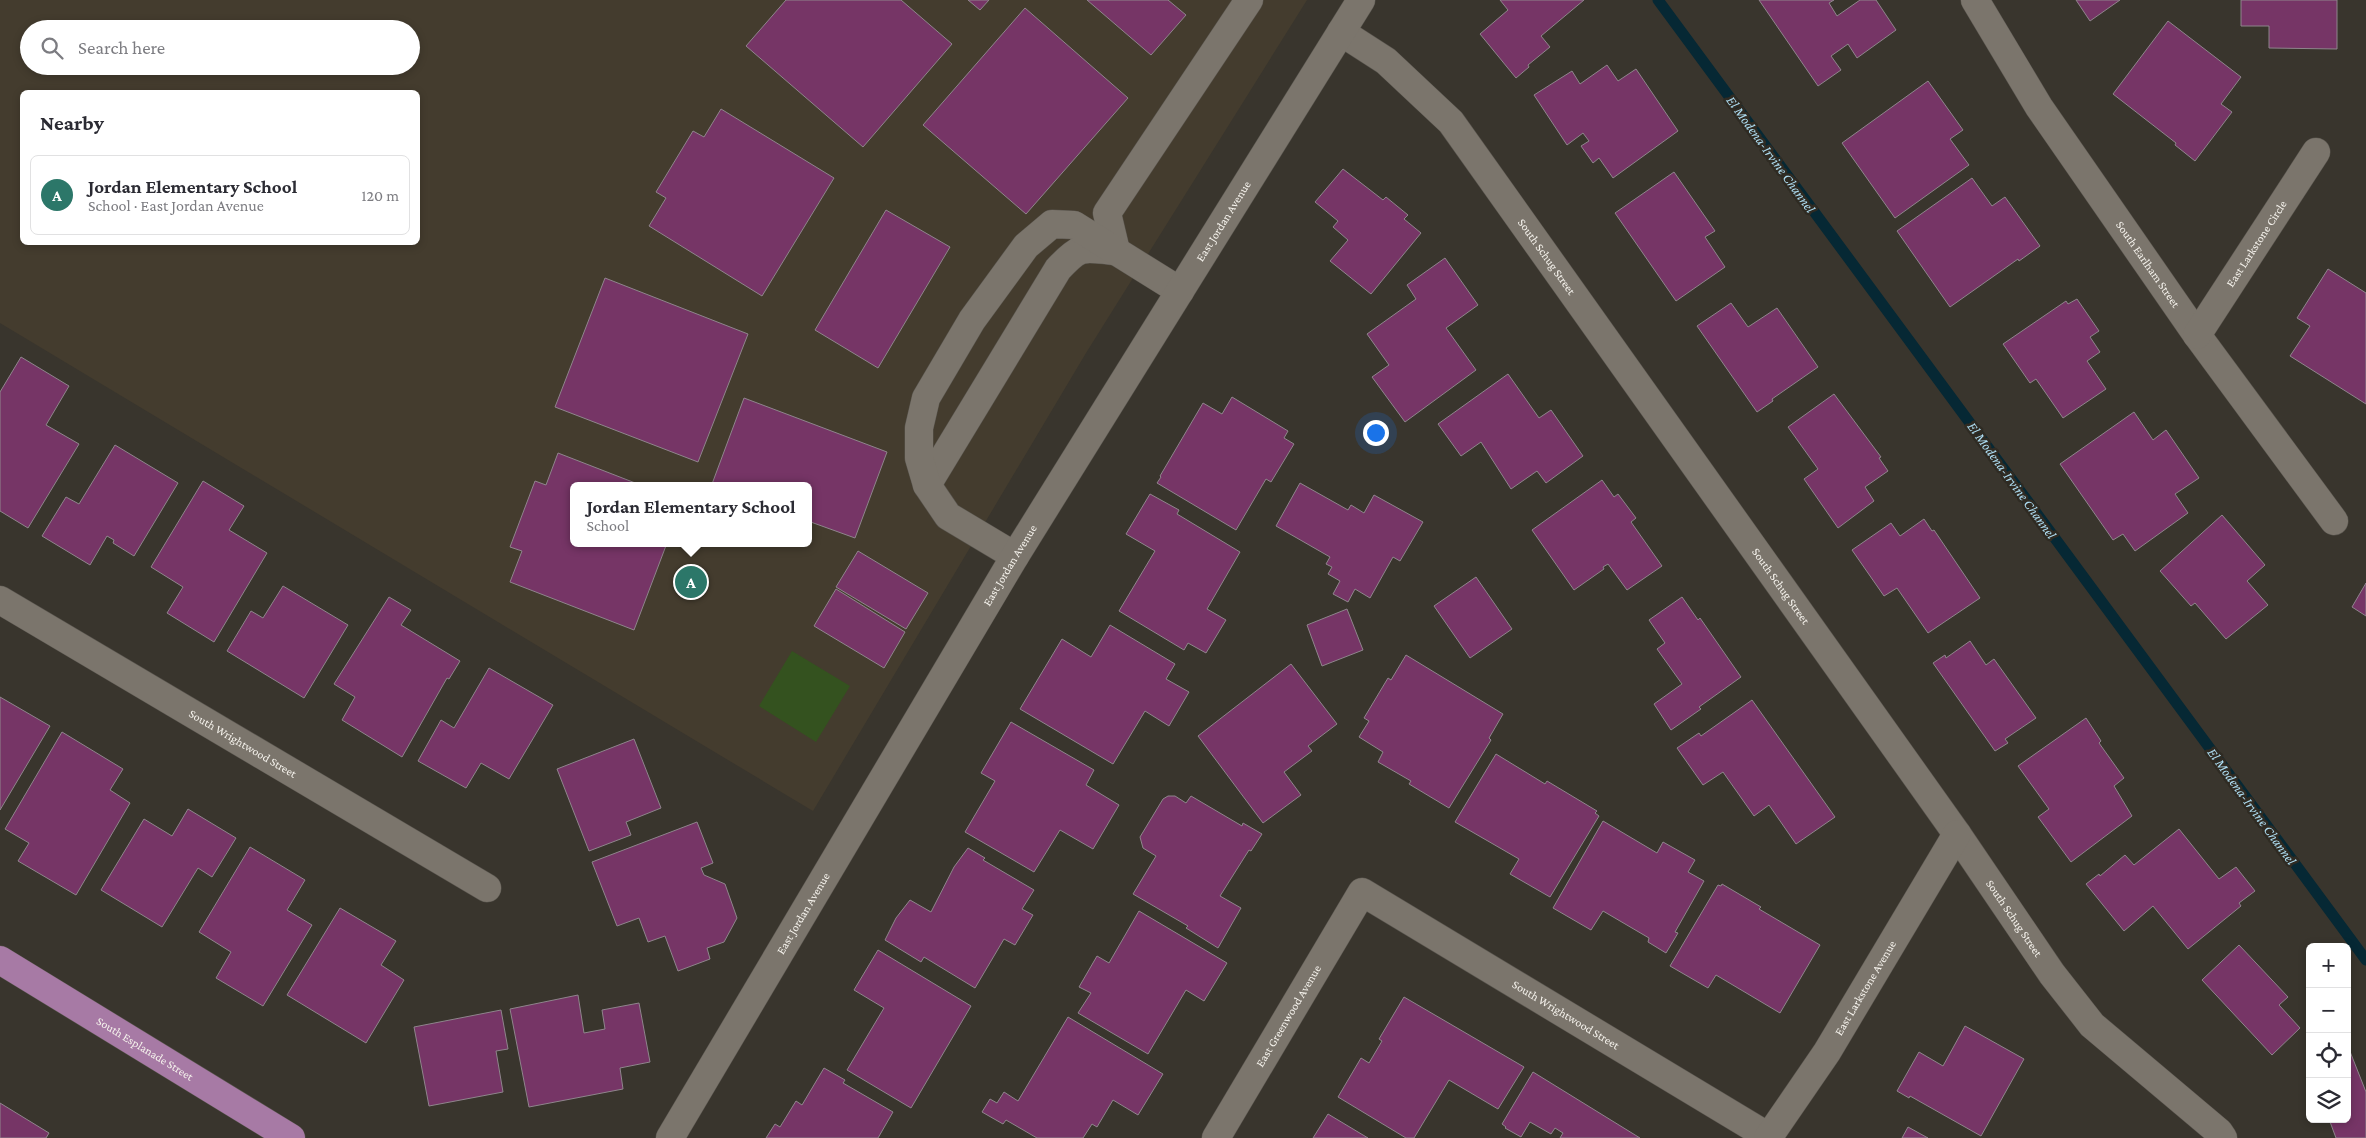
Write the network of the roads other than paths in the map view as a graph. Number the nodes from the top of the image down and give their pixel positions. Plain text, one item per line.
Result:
1 (1361, 0) edge
2 (1975, 0) edge
3 (1244, 2) edge
4 (1341, 32) junction
5 (2316, 152) dead end
6 (1116, 251) junction
7 (1180, 291) junction
8 (2197, 335) junction
9 (927, 485) junction
10 (2334, 521) dead end
11 (1015, 556) junction
12 (0, 600) edge
13 (1957, 834) junction
14 (486, 888) dead end
15 (1362, 892) joint
16 (0, 960) edge
17 (1768, 1137) edge
18 (291, 1138) edge
19 (670, 1138) edge
20 (1216, 1138) edge
21 (2223, 1138) edge

1 - 4 street, East Jordan Avenue
2 - 8 street, South Earlham Street
3 - 6 street
4 - 7 street, East Jordan Avenue
4 - 13 street, South Schug Street
5 - 8 street, East Larkstone Circle
6 - 7 street
6 - 9 street
6 - 9 street
7 - 11 street, East Jordan Avenue
8 - 10 street, South Earlham Street
9 - 11 street
11 - 19 street, East Jordan Avenue
12 - 14 street, South Wrightwood Street
13 - 17 street, East Larkstone Avenue
13 - 21 street, South Schug Street
15 - 17 street, South Wrightwood Street
15 - 20 street, East Greenwood Avenue
16 - 18 main road, South Esplanade Street

